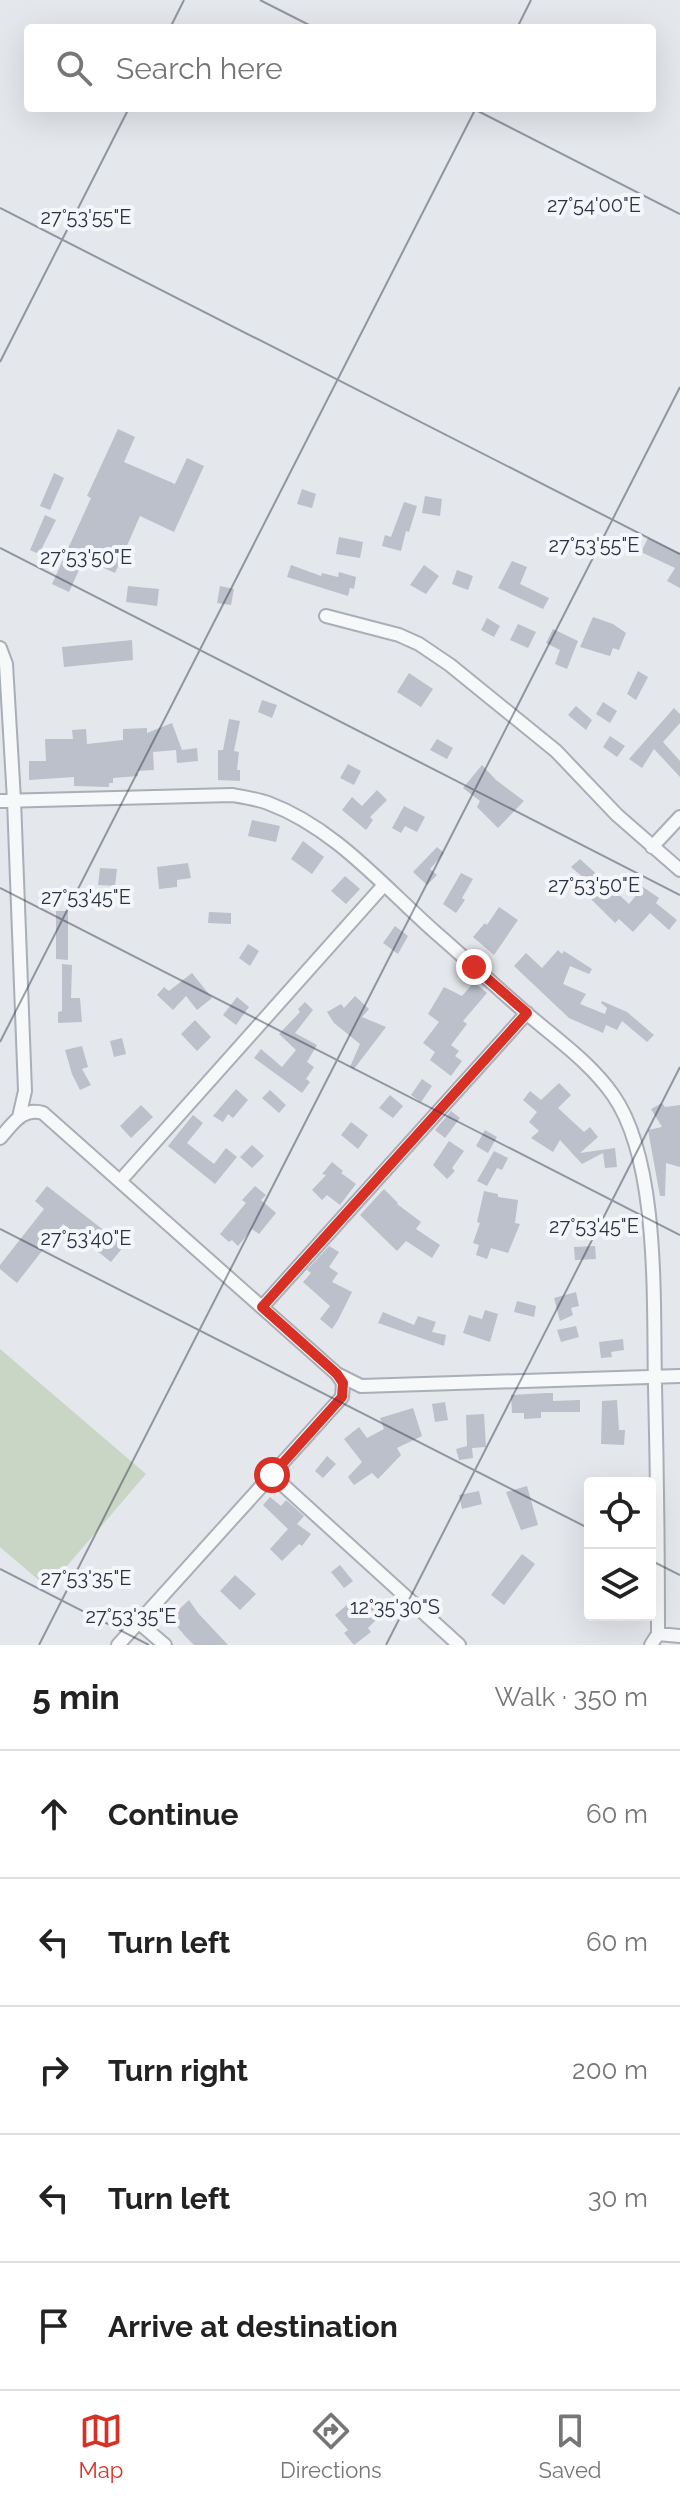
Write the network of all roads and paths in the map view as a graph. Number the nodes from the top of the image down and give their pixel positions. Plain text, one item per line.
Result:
1 (326, 616) dead end
2 (0, 648) edge
3 (7, 800) edge
4 (680, 817) edge
5 (652, 847) junction
6 (680, 870) edge
7 (383, 886) junction
8 (527, 1013) junction
9 (25, 1091) junction
10 (43, 1113) junction
11 (19, 1117) junction
12 (0, 1138) edge
13 (120, 1181) junction
14 (262, 1307) junction
15 (337, 1374) junction
16 (680, 1376) edge
17 (655, 1377) junction
18 (361, 1386) junction
19 (342, 1397) junction
20 (272, 1475) junction
21 (138, 1622) junction
22 (658, 1634) junction
23 (680, 1636) edge
24 (118, 1645) edge
25 (165, 1645) edge
26 (459, 1645) edge
27 (651, 1645) edge

1 - 5 street
2 - 3 street
3 - 7 street
3 - 9 street
4 - 5 street
5 - 6 street
7 - 8 street
7 - 13 street
8 - 14 street
8 - 17 street
9 - 10 street
9 - 11 street
10 - 11 street
10 - 13 street
11 - 12 street
13 - 14 street
14 - 15 street
15 - 18 street
15 - 19 street
16 - 17 street
17 - 18 street
17 - 22 street
18 - 19 street
19 - 20 street
20 - 21 street
20 - 26 street
21 - 24 street
21 - 25 street
22 - 23 street
22 - 27 street

